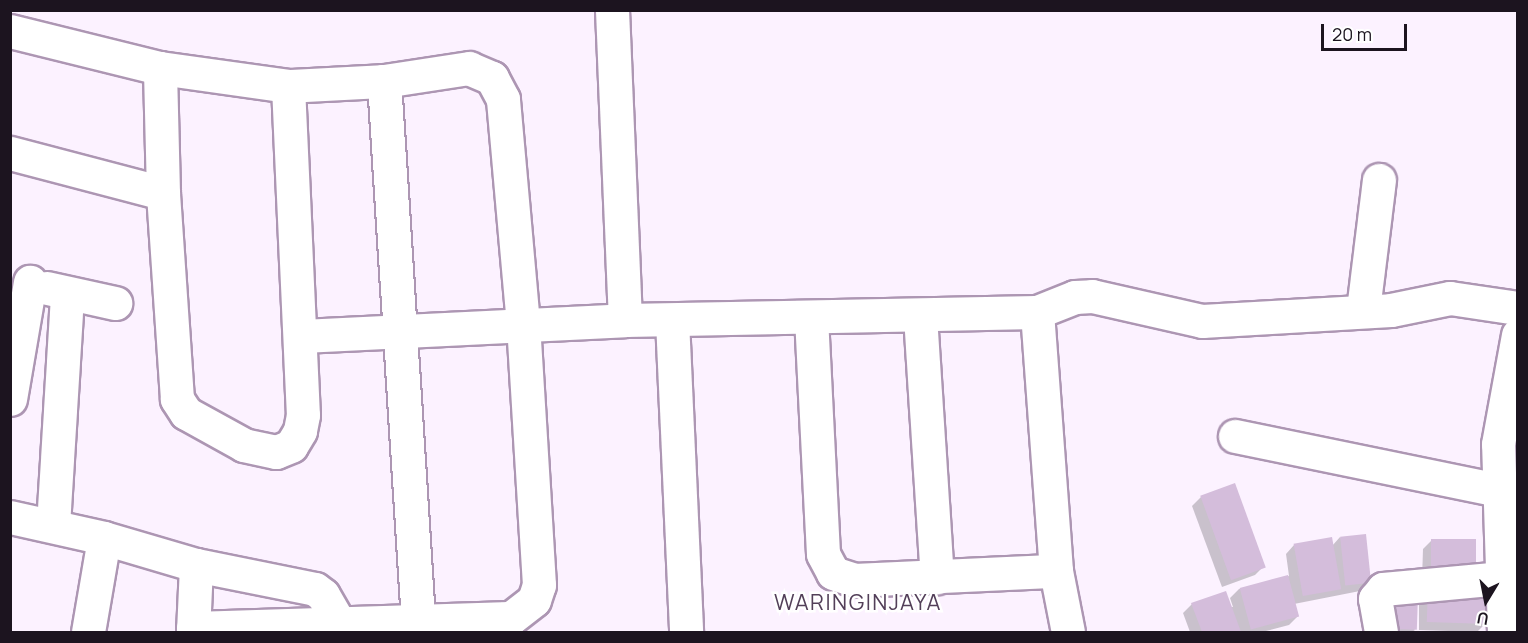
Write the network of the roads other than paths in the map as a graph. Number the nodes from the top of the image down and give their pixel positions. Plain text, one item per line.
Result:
1 (612, 10) edge
2 (29, 26) edge
3 (160, 68) junction
4 (384, 81) junction
5 (288, 87) junction
6 (10, 153) edge
7 (1379, 180) dead end
8 (163, 193) junction
9 (20, 280) edge
10 (67, 295) junction
11 (115, 303) dead end
12 (1518, 308) edge
13 (1364, 310) junction
14 (1037, 312) junction
15 (920, 316) junction
16 (811, 317) junction
17 (625, 320) junction
18 (672, 320) junction
19 (523, 324) junction
20 (401, 330) junction
21 (1518, 335) edge
22 (302, 336) junction
23 (10, 399) edge
24 (1235, 436) dead end
25 (1505, 471) edge
26 (10, 517) edge
27 (53, 525) junction
28 (104, 538) junction
29 (196, 565) junction
30 (1056, 571) junction
31 (937, 577) junction
32 (1502, 578) junction
33 (418, 620) junction
34 (339, 623) junction
35 (193, 630) edge
36 (88, 633) edge
37 (686, 633) edge
38 (1068, 633) edge
39 (1381, 633) edge
40 (1504, 633) edge

1 - 17 street
2 - 3 street
3 - 5 street
3 - 8 street
4 - 5 street
4 - 19 street
4 - 20 street
5 - 22 street
6 - 8 street
7 - 13 street
8 - 22 street
9 - 10 street
9 - 23 street
10 - 11 street
10 - 27 street
12 - 13 street
13 - 14 street
14 - 15 street
14 - 30 street
15 - 16 street
15 - 31 street
16 - 18 street
16 - 31 street
17 - 18 street
17 - 19 street
18 - 37 street
19 - 20 street
19 - 33 street
20 - 22 street
20 - 33 street
21 - 25 street
24 - 25 street
25 - 32 street
26 - 27 street
27 - 28 street
28 - 29 street
28 - 36 street
29 - 34 street
29 - 35 street
30 - 31 street
30 - 38 street
32 - 39 street
32 - 40 street
33 - 34 street
34 - 35 street

